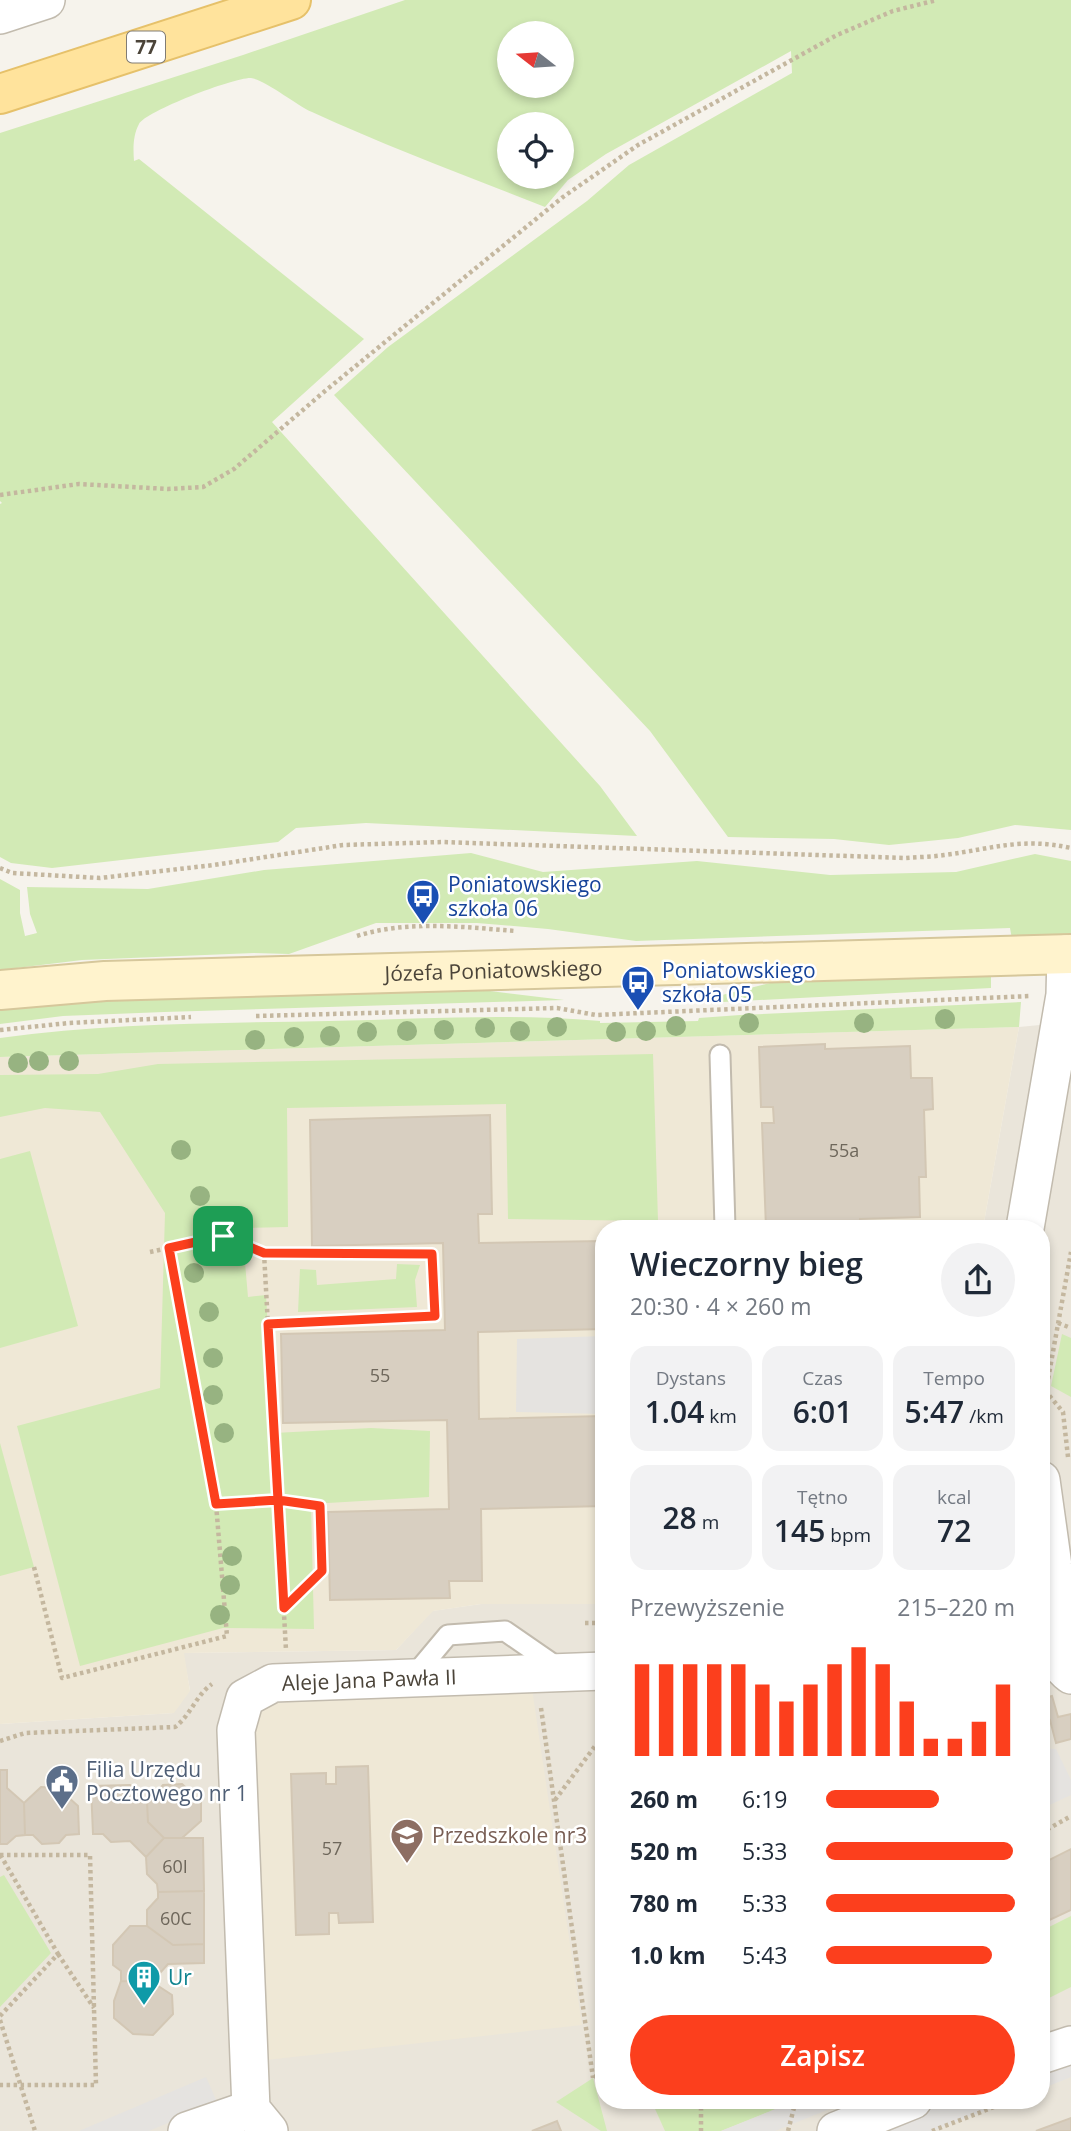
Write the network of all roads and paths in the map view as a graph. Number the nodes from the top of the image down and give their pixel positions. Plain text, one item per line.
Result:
1 (46, 0) edge
2 (291, 0) edge
3 (937, 0) edge
4 (0, 15) edge
5 (0, 94) edge
6 (0, 495) edge
7 (1071, 848) edge
8 (0, 867) edge
9 (1069, 954) edge
10 (0, 990) edge
11 (1036, 996) dead end
12 (253, 1016) dead end
13 (197, 1017) dead end
14 (0, 1030) edge
15 (720, 1055) dead end
16 (725, 1220) edge
17 (1026, 1220) edge
18 (169, 1248) junction
19 (150, 1252) dead end
20 (1071, 1252) edge
21 (264, 1253) junction
22 (1070, 1261) edge
23 (1058, 1323) junction
24 (268, 1324) junction
25 (1071, 1328) edge
26 (1050, 1368) edge
27 (1050, 1396) edge
28 (1055, 1473) edge
29 (278, 1500) junction
30 (216, 1504) junction
31 (34, 1567) dead end
32 (284, 1608) junction
33 (585, 1623) dead end
34 (595, 1623) edge
35 (1059, 1635) edge
36 (286, 1652) dead end
37 (595, 1671) edge
38 (551, 1673) junction
39 (218, 1681) dead end
40 (0, 1741) edge
41 (595, 1746) edge
42 (555, 1801) junction
43 (1071, 1816) edge
44 (1050, 1828) edge
45 (0, 1856) edge
46 (58, 1954) junction
47 (94, 2009) junction
48 (0, 2018) edge
49 (1071, 2045) edge
50 (1050, 2052) edge
51 (595, 2076) edge
52 (0, 2085) edge
53 (21, 2085) junction
54 (701, 2109) edge
55 (794, 2109) edge
56 (891, 2109) edge
57 (989, 2109) edge
58 (260, 2120) edge
59 (35, 2131) edge
60 (187, 2131) edge
61 (701, 2131) edge
62 (788, 2131) edge
63 (836, 2131) edge
64 (932, 2131) edge

1 - 4 street
2 - 5 main road, 77
3 - 6 path
7 - 8 path
9 - 10 street, Józefa Poniatowskiego
9 - 17 street
11 - 12 path
13 - 14 path
15 - 16 lane
18 - 19 path
18 - 21 path
18 - 30 path
20 - 22 path
21 - 24 path
21 - 24 path
22 - 23 path
23 - 25 path
23 - 26 path
24 - 29 path
27 - 28 path
28 - 35 street
29 - 30 path
29 - 32 path
29 - 32 path
30 - 31 path
32 - 36 path
33 - 34 path
37 - 38 street, Aleje Jana Pawła II
38 - 42 path
38 - 58 street, Aleje Jana Pawła II
39 - 40 path
41 - 42 path
42 - 51 path
43 - 44 path
45 - 46 path
45 - 47 path
46 - 47 path
46 - 48 path
47 - 53 path
48 - 53 path
49 - 50 street
52 - 53 path
53 - 59 path
54 - 61 path
55 - 62 path
56 - 63 street
57 - 64 path
58 - 60 street

